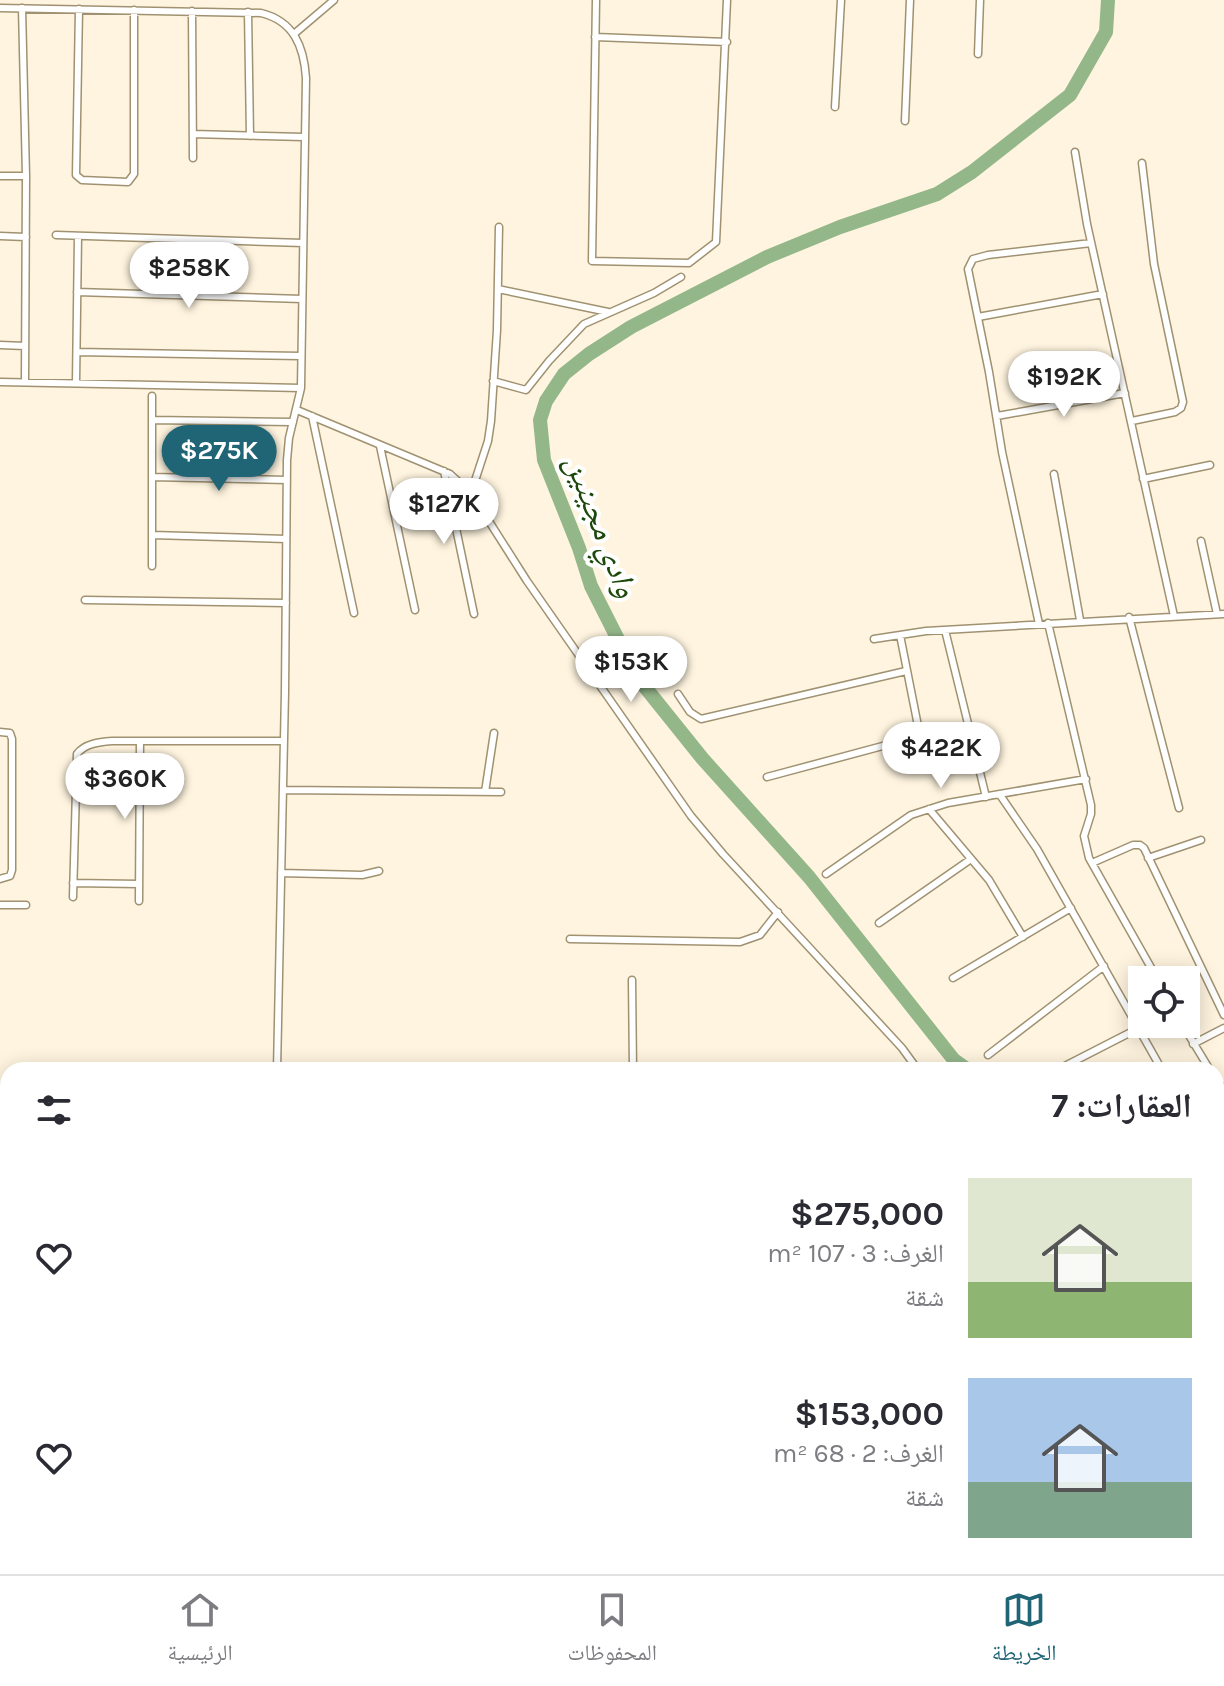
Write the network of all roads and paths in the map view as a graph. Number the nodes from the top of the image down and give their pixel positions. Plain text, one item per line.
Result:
1 (334, 0) edge
2 (596, 0) edge
3 (727, 0) edge
4 (841, 0) edge
5 (910, 0) edge
6 (980, 0) edge
7 (0, 8) edge
8 (22, 8) junction
9 (79, 9) junction
10 (134, 10) junction
11 (192, 11) junction
12 (248, 12) junction
13 (294, 34) junction
14 (595, 37) junction
15 (726, 42) junction
16 (978, 54) dead end
17 (835, 107) dead end
18 (905, 121) dead end
19 (193, 134) junction
20 (250, 136) junction
21 (304, 137) junction
22 (1075, 152) dead end
23 (193, 158) dead end
24 (1142, 163) dead end
25 (0, 176) edge
26 (26, 176) junction
27 (499, 227) dead end
28 (56, 235) dead end
29 (0, 236) edge
30 (78, 236) junction
31 (26, 237) junction
32 (303, 243) junction
33 (1091, 243) junction
34 (681, 277) dead end
35 (498, 289) junction
36 (77, 292) junction
37 (1103, 294) junction
38 (302, 299) junction
39 (612, 312) junction
40 (978, 317) junction
41 (0, 345) edge
42 (25, 346) junction
43 (77, 352) junction
44 (301, 356) junction
45 (493, 381) junction
46 (0, 382) edge
47 (25, 382) junction
48 (76, 383) junction
49 (301, 388) junction
50 (1125, 393) junction
51 (152, 396) dead end
52 (297, 410) junction
53 (312, 416) junction
54 (997, 416) junction
55 (152, 420) junction
56 (1132, 421) junction
57 (293, 422) junction
58 (380, 446) junction
59 (1210, 465) dead end
60 (444, 471) junction
61 (1054, 474) dead end
62 (152, 477) junction
63 (1143, 479) junction
64 (287, 480) junction
65 (471, 493) junction
66 (152, 535) junction
67 (286, 539) junction
68 (1201, 541) dead end
69 (152, 566) dead end
70 (85, 600) dead end
71 (286, 603) junction
72 (415, 610) dead end
73 (354, 613) dead end
74 (474, 614) dead end
75 (1221, 614) edge
76 (1174, 616) junction
77 (1129, 617) junction
78 (1080, 620) junction
79 (1048, 623) junction
80 (1039, 624) junction
81 (945, 630) junction
82 (900, 635) junction
83 (874, 639) dead end
84 (906, 671) junction
85 (678, 694) dead end
86 (0, 732) edge
87 (494, 733) dead end
88 (140, 741) junction
89 (284, 741) junction
90 (767, 777) dead end
91 (1086, 779) junction
92 (283, 790) junction
93 (485, 792) junction
94 (501, 792) dead end
95 (1000, 795) junction
96 (986, 797) junction
97 (1179, 808) dead end
98 (929, 809) junction
99 (1201, 840) dead end
100 (1148, 858) junction
101 (971, 859) junction
102 (1092, 863) junction
103 (379, 871) dead end
104 (281, 873) junction
105 (826, 874) dead end
106 (0, 879) edge
107 (73, 883) junction
108 (139, 884) junction
109 (73, 897) dead end
110 (139, 901) dead end
111 (0, 905) edge
112 (26, 905) dead end
113 (1071, 908) junction
114 (778, 912) junction
115 (879, 923) dead end
116 (1023, 937) junction
117 (570, 939) dead end
118 (1104, 966) junction
119 (1150, 966) edge
120 (953, 978) dead end
121 (632, 980) dead end
122 (1128, 1009) edge
123 (1224, 1015) edge
124 (1224, 1028) edge
125 (1128, 1034) edge
126 (1144, 1038) edge
127 (1190, 1038) edge
128 (1193, 1044) junction
129 (988, 1055) dead end
130 (277, 1062) edge
131 (633, 1062) edge
132 (912, 1062) edge
133 (1073, 1062) edge
134 (1158, 1062) edge
135 (1205, 1062) edge

1 - 13 street
2 - 14 street
3 - 15 street
4 - 17 street
5 - 18 street
6 - 16 street
7 - 8 street
8 - 9 street
8 - 26 street
9 - 10 street
9 - 10 street
10 - 11 street
11 - 12 street
11 - 19 street
12 - 13 street
12 - 20 street
13 - 21 street
14 - 15 street
14 - 15 street
19 - 20 street
19 - 23 street
20 - 21 street
21 - 32 street
22 - 33 street
24 - 56 street
25 - 26 street
26 - 31 street
27 - 35 street
28 - 30 street
29 - 31 street
30 - 32 street
30 - 36 street
31 - 42 street
32 - 38 street
33 - 37 street
33 - 40 street
34 - 39 street
35 - 39 street
35 - 45 street
36 - 38 street
36 - 43 street
37 - 40 street
37 - 50 street
38 - 44 street
39 - 45 street
40 - 54 street
41 - 42 street
42 - 47 street
43 - 44 street
43 - 48 street
44 - 49 street
45 - 65 street
46 - 47 street
47 - 48 street
48 - 49 street
49 - 52 street
50 - 54 street
50 - 56 street
51 - 55 street
52 - 53 street
52 - 57 street
53 - 58 street
53 - 73 street
54 - 80 street
55 - 57 street
55 - 62 street
56 - 63 street
57 - 64 street
58 - 60 street
58 - 72 street
59 - 63 street
60 - 65 street
60 - 74 street
61 - 78 street
62 - 64 street
62 - 66 street
63 - 76 street
64 - 67 street
65 - 114 street
66 - 67 street
66 - 69 street
67 - 71 street
68 - 75 street
70 - 71 street
71 - 89 street
75 - 76 street
76 - 77 street
77 - 78 street
77 - 97 street
78 - 79 street
79 - 80 street
79 - 91 street
80 - 81 street
81 - 82 street
81 - 96 street
82 - 83 street
82 - 84 street
84 - 85 street
84 - 90 street
86 - 106 street
87 - 93 street
88 - 89 street
88 - 107 street
88 - 108 street
89 - 92 street
91 - 95 street
91 - 102 street
92 - 93 street
92 - 104 street
93 - 94 street
95 - 96 street
95 - 113 street
96 - 98 street
98 - 101 street
98 - 105 street
99 - 100 street
100 - 102 street
100 - 123 street
101 - 115 street
101 - 116 street
102 - 119 street
103 - 104 street
104 - 130 street
107 - 108 street
107 - 109 street
108 - 110 street
111 - 112 street
113 - 116 street
113 - 118 street
114 - 117 street
114 - 132 street
116 - 120 street
118 - 122 street
118 - 129 street
121 - 131 street
124 - 128 street
125 - 133 street
126 - 134 street
127 - 128 street
128 - 135 street

